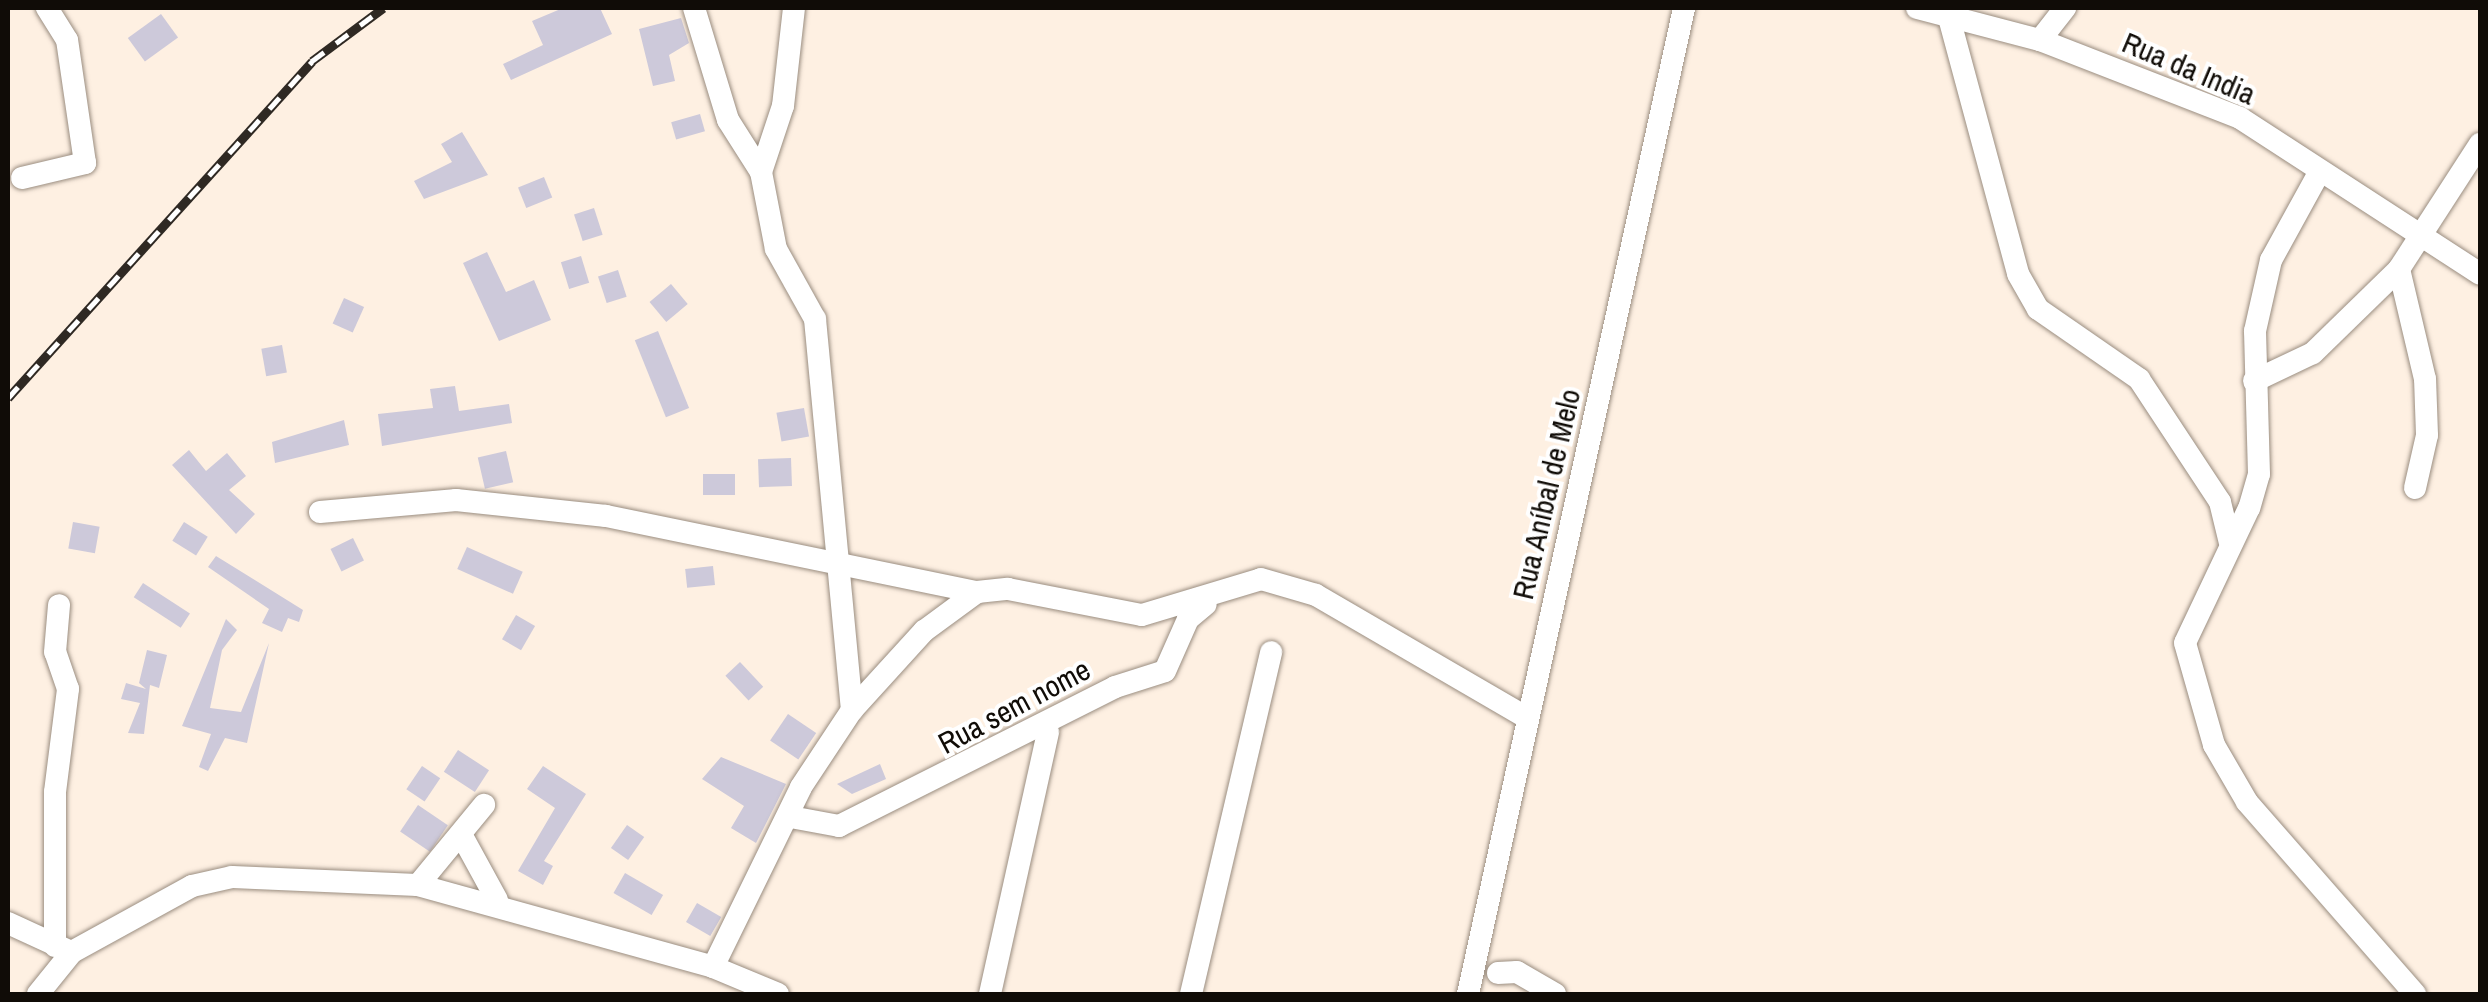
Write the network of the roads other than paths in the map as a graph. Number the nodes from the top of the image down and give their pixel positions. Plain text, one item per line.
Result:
1 (47, 8) edge
2 (694, 8) edge
3 (794, 8) edge
4 (1684, 8) edge
5 (1917, 8) edge
6 (2065, 8) edge
7 (1948, 14) junction
8 (2040, 40) junction
9 (2480, 144) edge
10 (2320, 171) junction
11 (761, 172) junction
12 (22, 178) dead end
13 (2413, 235) junction
14 (2398, 269) junction
15 (2480, 274) edge
16 (2254, 380) junction
17 (2415, 488) dead end
18 (320, 512) dead end
19 (2230, 543) junction
20 (843, 561) junction
21 (1227, 586) junction
22 (978, 592) junction
23 (59, 605) dead end
24 (1271, 652) dead end
25 (852, 710) junction
26 (1526, 716) junction
27 (1048, 732) dead end
28 (484, 805) dead end
29 (796, 818) dead end
30 (462, 836) junction
31 (418, 885) junction
32 (497, 900) junction
33 (8, 923) edge
34 (1480, 941) junction
35 (64, 949) junction
36 (721, 979) edge
37 (1501, 984) edge
38 (43, 992) edge
39 (778, 994) edge
40 (990, 994) edge
41 (1192, 994) edge
42 (1468, 994) edge
43 (1554, 994) edge
44 (2415, 994) edge

1 - 12 street
2 - 11 street
3 - 11 street
4 - 26 street, Rua Aníbal de Melo
5 - 7 street, Rua da India
6 - 8 street
7 - 8 street, Rua da India
7 - 19 street
8 - 10 street, Rua da India
9 - 13 street
10 - 13 street, Rua da India
10 - 16 street
11 - 20 street
13 - 14 street
13 - 15 street, Rua da India
14 - 16 street
14 - 17 street
16 - 19 street
18 - 20 street
19 - 44 street
20 - 22 street
20 - 25 street
21 - 22 street
21 - 26 street
21 - 29 street, Rua sem nome
22 - 25 street
23 - 35 street
24 - 41 street
25 - 36 street
26 - 34 street, Rua Aníbal de Melo
27 - 40 street
28 - 30 street
30 - 31 street
30 - 32 street
31 - 32 street
31 - 35 street
32 - 36 street
33 - 35 street
34 - 37 street
34 - 42 street, Rua Aníbal de Melo
35 - 38 street
36 - 39 street
37 - 43 street

